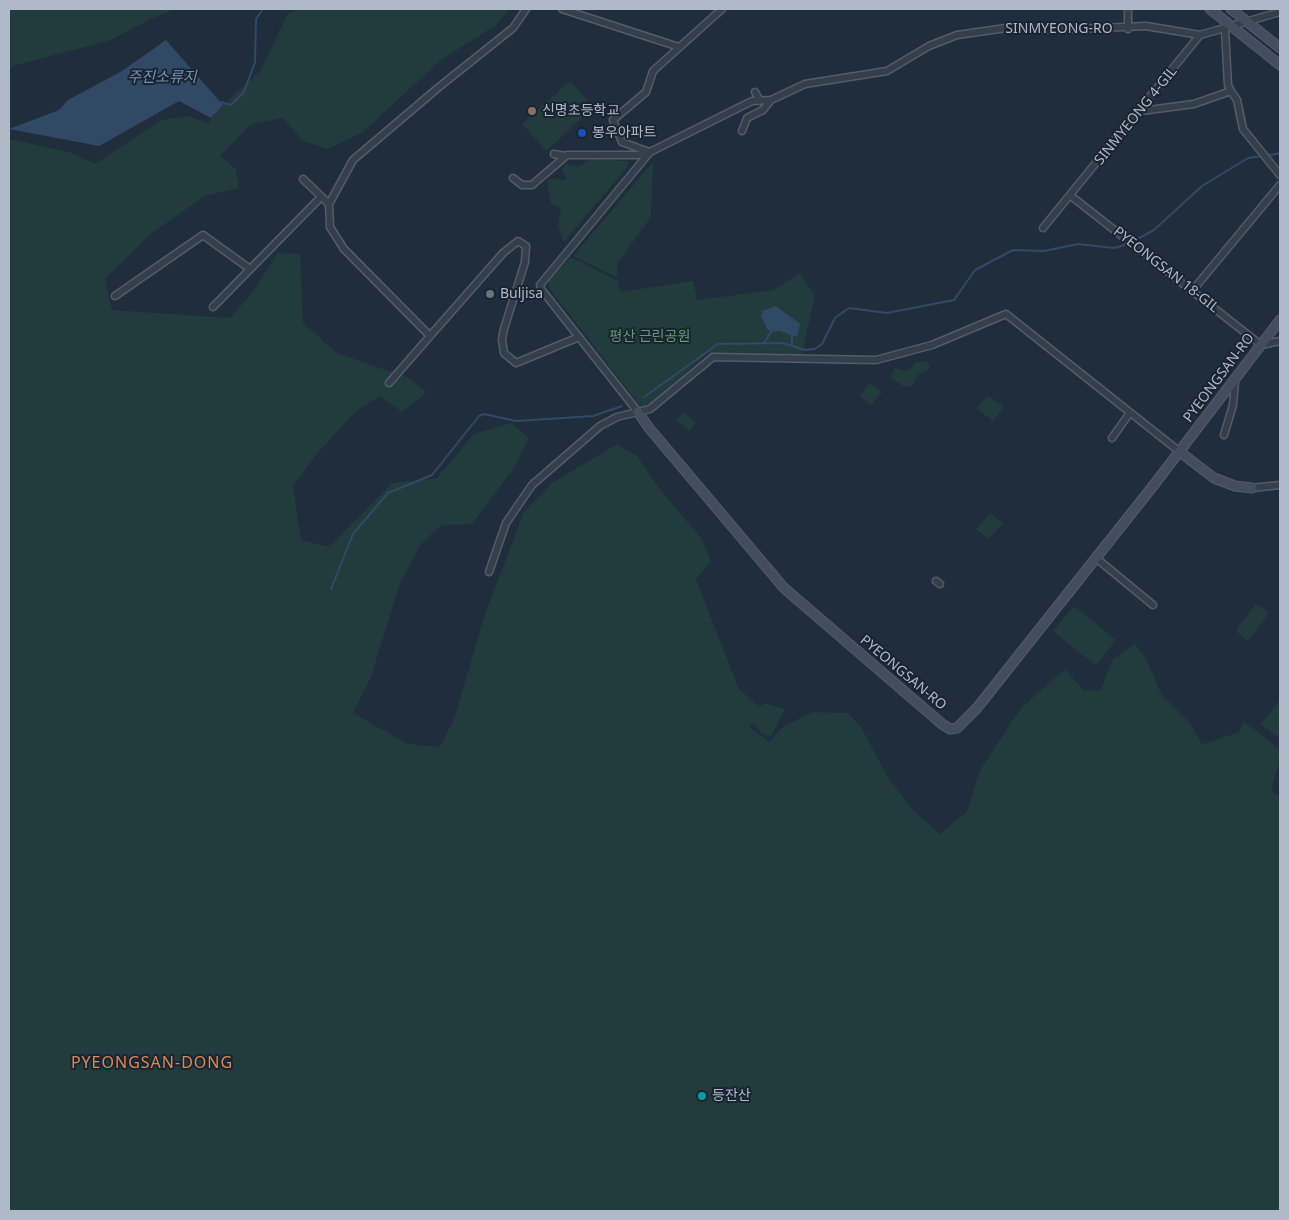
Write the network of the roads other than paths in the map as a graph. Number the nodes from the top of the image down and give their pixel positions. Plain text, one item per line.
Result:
1 (526, 9) edge
2 (562, 9) edge
3 (722, 9) edge
4 (1128, 9) edge
5 (1210, 9) edge
6 (1231, 9) edge
7 (1280, 12) edge
8 (1248, 22) junction
9 (1128, 29) junction
10 (1229, 29) junction
11 (1200, 35) junction
12 (679, 47) junction
13 (1280, 48) edge
14 (1280, 66) edge
15 (1231, 91) junction
16 (755, 92) dead end
17 (771, 100) junction
18 (760, 101) junction
19 (1140, 111) junction
20 (742, 131) dead end
21 (650, 152) junction
22 (554, 154) dead end
23 (564, 156) junction
24 (1280, 175) edge
25 (514, 178) dead end
26 (303, 179) dead end
27 (1280, 185) edge
28 (1071, 196) junction
29 (320, 198) junction
30 (329, 204) junction
31 (1044, 228) dead end
32 (250, 269) junction
33 (1192, 291) junction
34 (115, 296) dead end
35 (213, 307) dead end
36 (1280, 320) edge
37 (430, 336) junction
38 (579, 337) junction
39 (1280, 341) edge
40 (1261, 345) junction
41 (1235, 379) junction
42 (389, 383) dead end
43 (638, 412) junction
44 (1129, 414) junction
45 (1224, 435) dead end
46 (1112, 438) dead end
47 (1180, 452) junction
48 (1280, 485) edge
49 (1252, 488) joint
50 (1096, 558) junction
51 (489, 572) dead end
52 (1153, 605) dead end

1 - 30 street
2 - 12 street
3 - 12 street
4 - 9 street
5 - 10 street
6 - 8 street
7 - 8 street, SINMYEONG-RO
8 - 10 street, SINMYEONG-RO
8 - 13 street
9 - 11 street, SINMYEONG-RO
9 - 17 street, SINMYEONG-RO
10 - 11 street, SINMYEONG-RO
10 - 14 street
10 - 15 street
11 - 19 street, SINMYEONG 4-GIL
12 - 21 street
15 - 19 street
15 - 24 street
16 - 18 street
17 - 18 street, SINMYEONG-RO
17 - 20 street
18 - 21 street, SINMYEONG-RO
19 - 28 street, SINMYEONG 4-GIL
21 - 23 street, SINMYEONG-RO
21 - 38 street
22 - 23 street, SINMYEONG-RO
23 - 25 street
26 - 29 street
27 - 33 street
28 - 31 street, SINMYEONG 4-GIL
28 - 33 street, PYEONGSAN 18-GIL
29 - 30 street
29 - 32 street
30 - 37 street
32 - 34 street
32 - 35 street
33 - 40 street, PYEONGSAN 18-GIL
36 - 40 street, PYEONGSAN-RO
37 - 38 street
37 - 42 street
38 - 43 street
39 - 40 street
40 - 41 street, PYEONGSAN-RO
41 - 45 street
41 - 47 street, PYEONGSAN-RO
43 - 44 street
43 - 50 street, PYEONGSAN-RO
43 - 51 street
44 - 46 street
44 - 47 street
47 - 49 street
47 - 50 street, PYEONGSAN-RO
48 - 49 street
50 - 52 street

